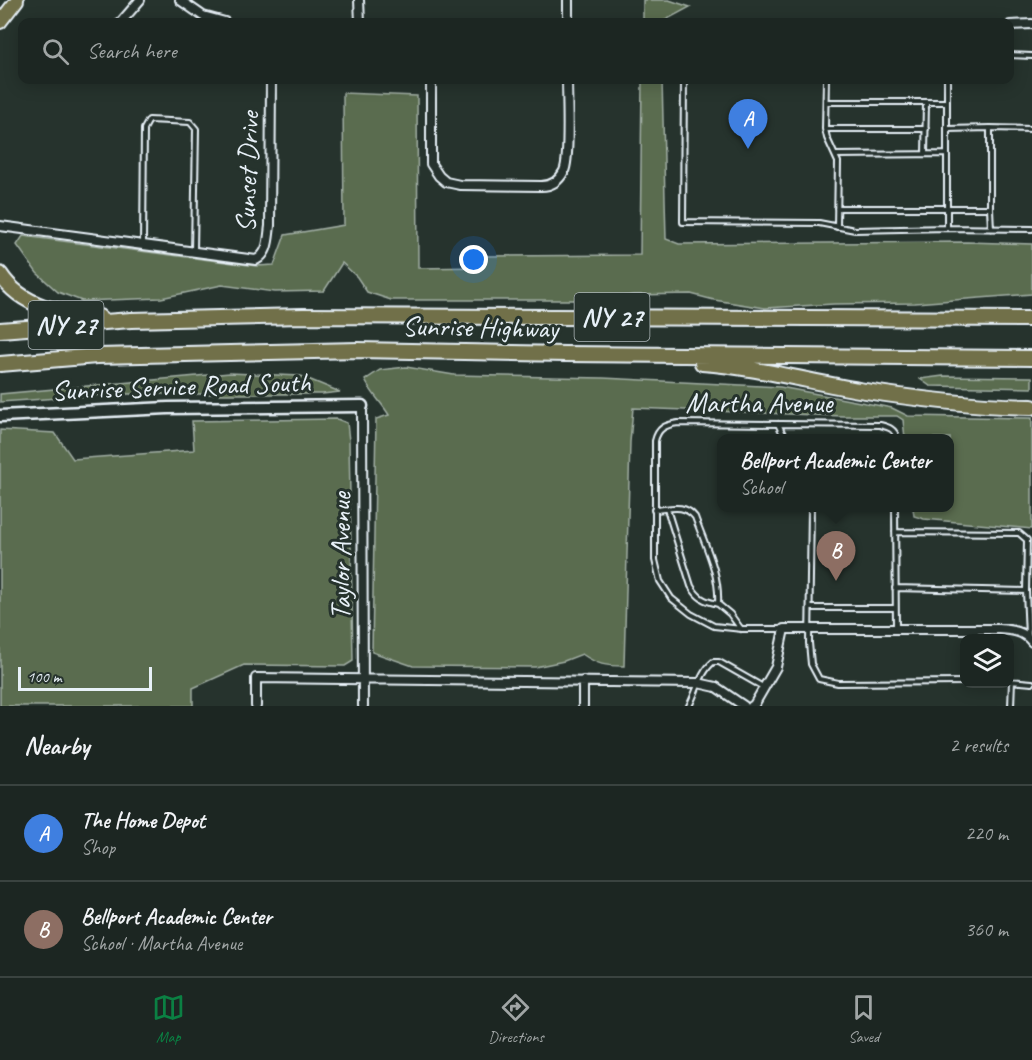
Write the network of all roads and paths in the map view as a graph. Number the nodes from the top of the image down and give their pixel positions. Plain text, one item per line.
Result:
1 (17, 0) edge
2 (140, 0) edge
3 (180, 0) edge
4 (359, 0) edge
5 (568, 0) edge
6 (124, 18) edge
7 (212, 18) edge
8 (360, 18) edge
9 (568, 18) edge
10 (0, 22) edge
11 (1032, 24) edge
12 (1014, 25) edge
13 (1014, 55) edge
14 (1032, 56) edge
15 (271, 84) edge
16 (431, 84) edge
17 (567, 84) edge
18 (684, 84) edge
19 (826, 84) edge
20 (947, 84) edge
21 (826, 102) junction
22 (947, 102) junction
23 (926, 103) junction
24 (990, 128) junction
25 (825, 129) junction
26 (926, 129) junction
27 (947, 129) junction
28 (1032, 129) edge
29 (926, 154) junction
30 (946, 154) junction
31 (835, 155) junction
32 (837, 208) junction
33 (946, 208) junction
34 (990, 208) junction
35 (0, 226) edge
36 (837, 227) junction
37 (947, 228) junction
38 (991, 229) junction
39 (1032, 229) edge
40 (143, 244) junction
41 (194, 252) junction
42 (0, 274) edge
43 (1032, 319) edge
44 (131, 320) junction
45 (0, 330) edge
46 (565, 354) junction
47 (1032, 358) edge
48 (0, 364) edge
49 (362, 406) joint
50 (1032, 407) edge
51 (0, 416) edge
52 (778, 424) junction
53 (783, 434) edge
54 (895, 434) edge
55 (667, 509) junction
56 (654, 510) junction
57 (811, 512) edge
58 (895, 512) edge
59 (895, 532) junction
60 (895, 588) junction
61 (1026, 591) junction
62 (717, 604) junction
63 (810, 608) junction
64 (895, 608) junction
65 (742, 629) junction
66 (810, 629) junction
67 (999, 629) junction
68 (784, 630) junction
69 (896, 630) junction
70 (1001, 634) edge
71 (1030, 639) edge
72 (363, 679) junction
73 (584, 681) junction
74 (1014, 681) edge
75 (960, 682) edge
76 (1032, 682) edge
77 (698, 683) junction
78 (764, 688) junction
79 (1011, 688) edge
80 (255, 706) edge
81 (363, 706) edge
82 (583, 706) edge
83 (689, 706) edge
84 (744, 706) edge
85 (752, 706) edge
86 (1011, 706) edge

1 - 10 main road
2 - 6 street
3 - 7 street
4 - 8 street
5 - 9 street
11 - 12 street
13 - 14 lane
15 - 41 street, Sunset Drive
16 - 17 street
18 - 36 lane
19 - 21 lane
20 - 22 lane
21 - 23 lane
21 - 25 lane
22 - 23 lane
22 - 27 lane
23 - 26 lane
24 - 27 lane
24 - 28 lane
24 - 34 lane
25 - 26 lane
25 - 31 lane
26 - 29 lane
27 - 30 lane
29 - 30 lane
29 - 31 lane
30 - 33 lane
31 - 32 lane
32 - 33 lane
32 - 36 lane
33 - 34 lane
33 - 37 lane
34 - 38 lane
35 - 40 street
36 - 37 lane
37 - 38 lane
38 - 39 lane
40 - 41 street
40 - 41 lane
42 - 44 highway
43 - 44 highway, Sunrise Highway / NY 27
44 - 45 highway, Sunrise Highway / NY 27
46 - 47 highway, Sunrise Highway / NY 27
46 - 48 highway, Sunrise Highway / NY 27
46 - 50 highway
49 - 51 street, Sunrise Service Road South
49 - 72 street, Taylor Avenue
52 - 53 lane
52 - 54 lane, Martha Avenue
52 - 56 lane, Martha Avenue
55 - 56 lane
55 - 62 lane
55 - 62 lane
56 - 65 lane, Martha Avenue
57 - 63 lane
58 - 59 lane
59 - 60 lane
59 - 61 lane
60 - 61 lane
60 - 64 lane
61 - 71 lane
62 - 65 lane
63 - 64 lane
63 - 66 lane
64 - 69 lane
65 - 68 lane, Martha Avenue
66 - 68 street, Martha Avenue
66 - 69 street, Martha Avenue
66 - 75 lane
67 - 69 street, Martha Avenue
67 - 70 lane
67 - 71 street, Martha Avenue
68 - 78 street
72 - 73 street
72 - 80 street
72 - 81 street, Taylor Avenue
73 - 77 street
73 - 82 street
74 - 76 lane
77 - 78 lane
77 - 83 lane
77 - 84 street
78 - 85 street
79 - 86 lane

